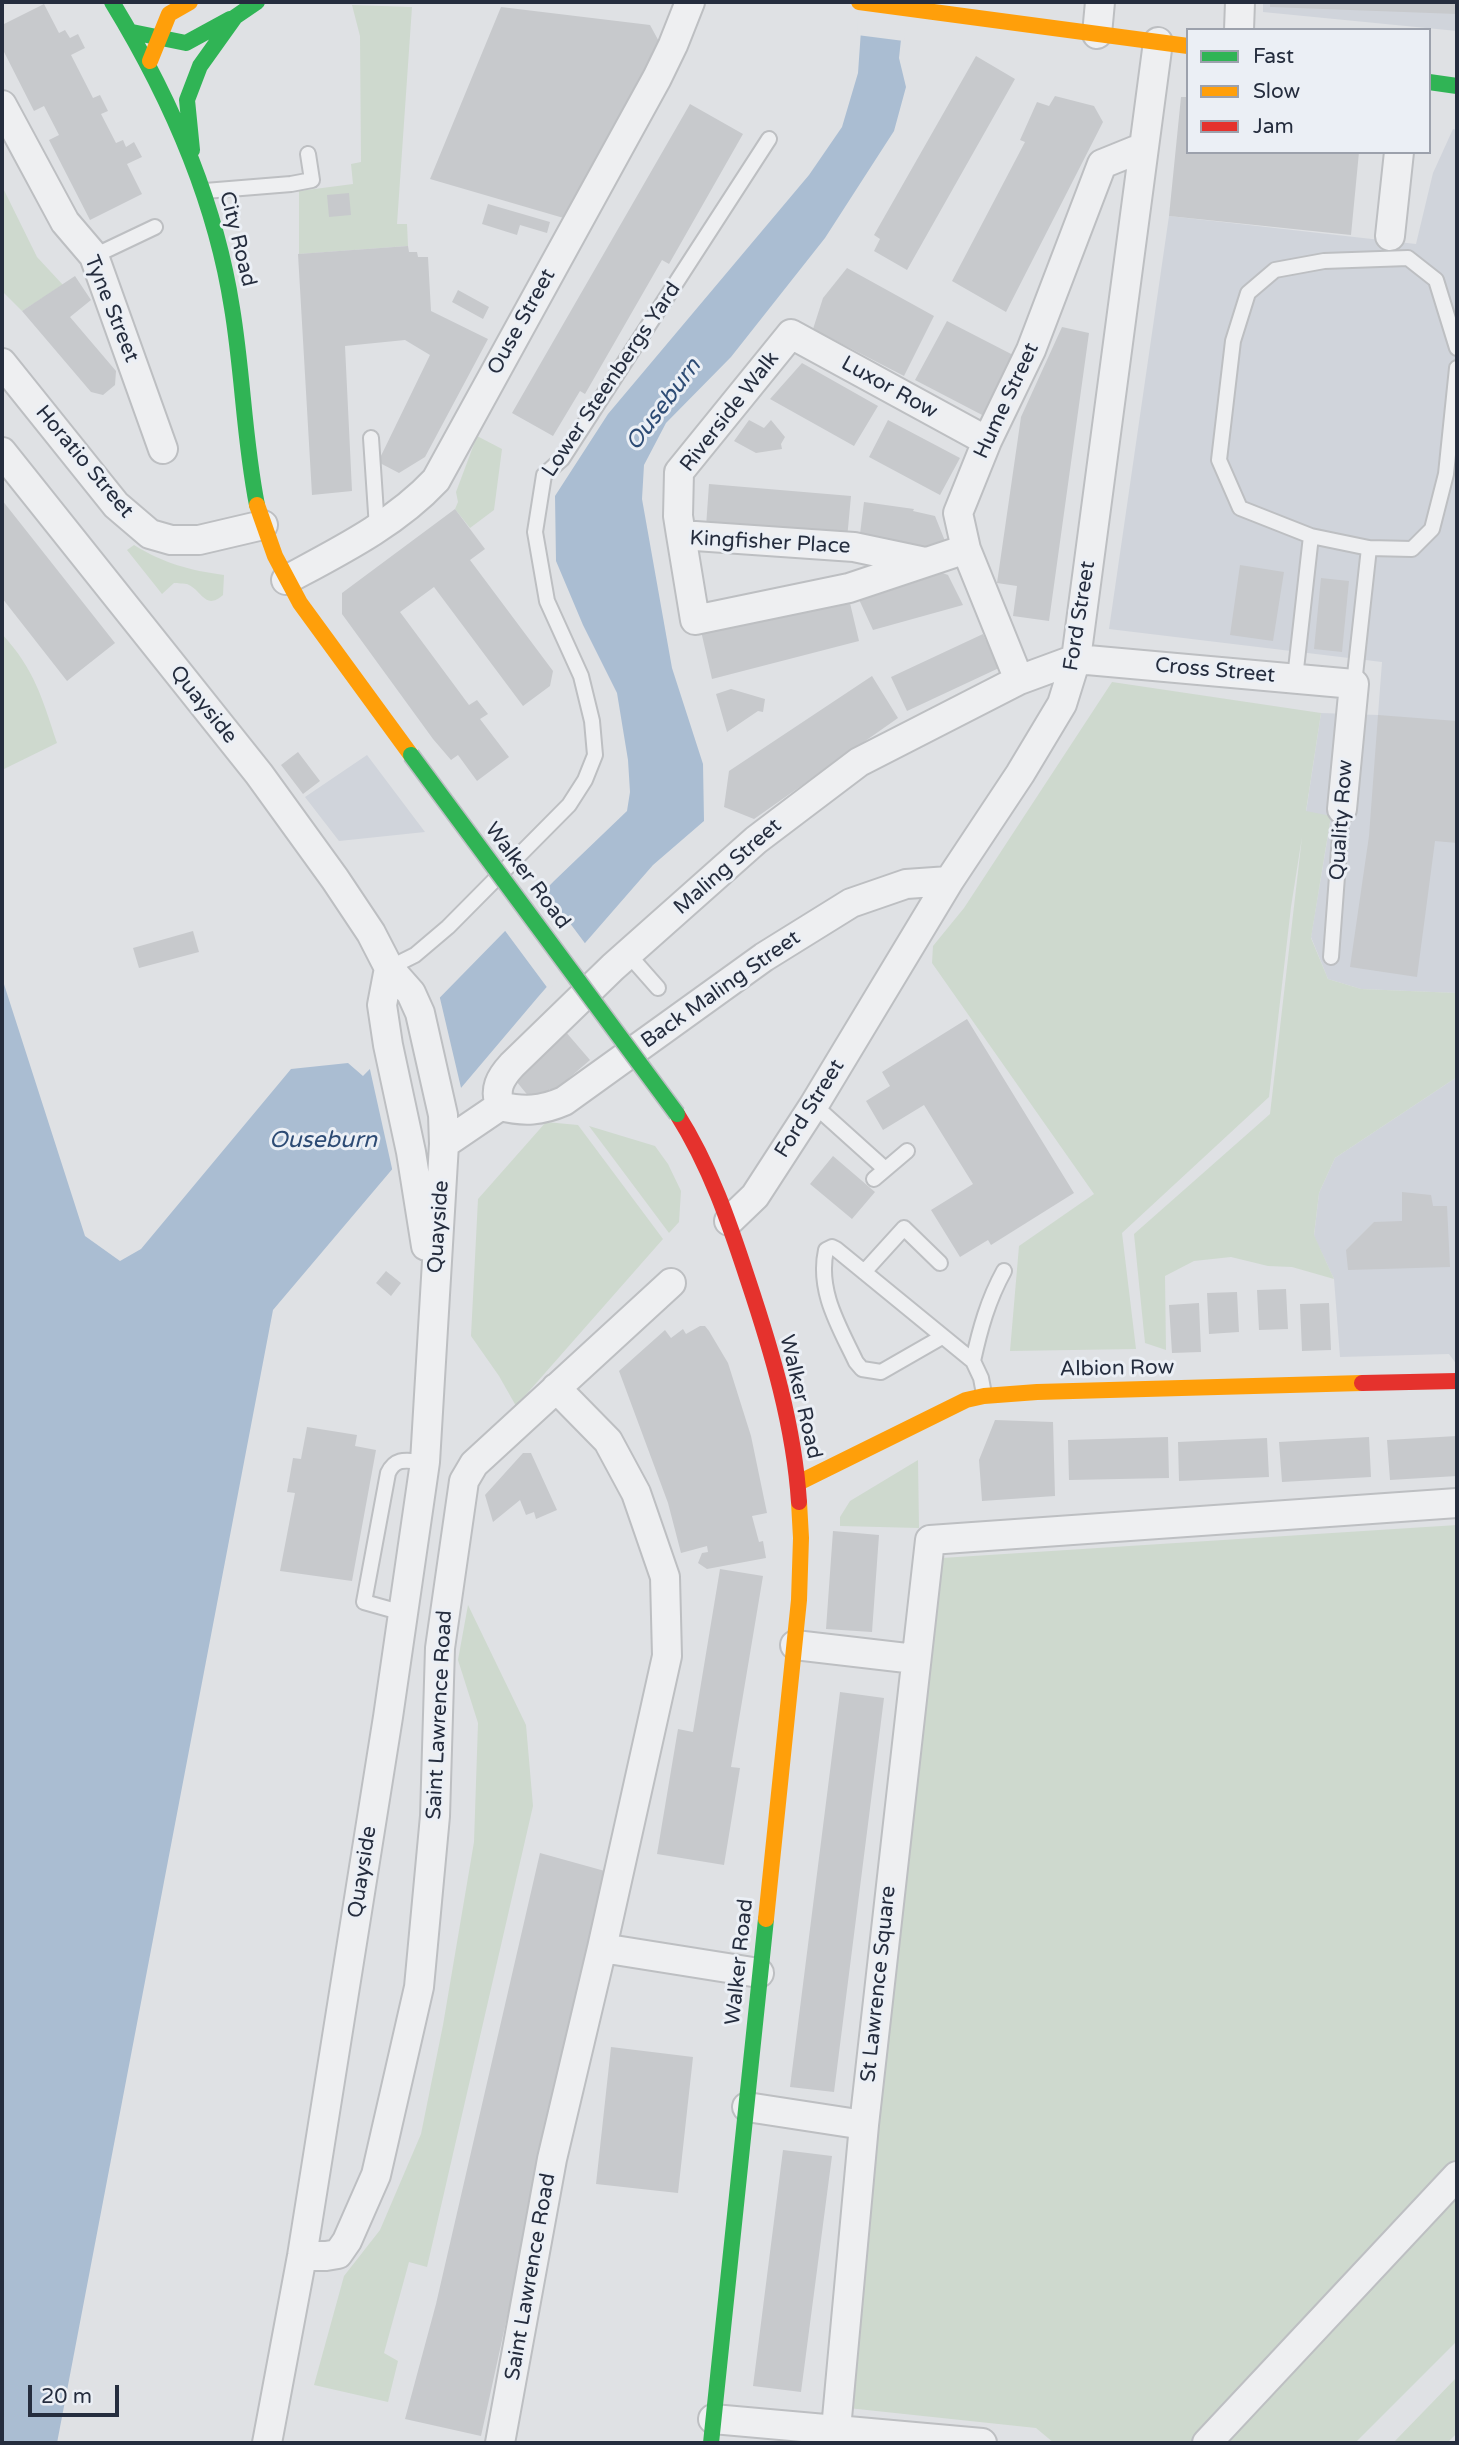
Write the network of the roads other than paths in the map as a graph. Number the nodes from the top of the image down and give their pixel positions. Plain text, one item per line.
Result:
1 (113, 2) edge
2 (190, 2) edge
3 (257, 2) edge
4 (690, 2) edge
5 (859, 2) edge
6 (1100, 2) edge
7 (1240, 2) edge
8 (235, 17) junction
9 (1239, 28) edge
10 (132, 32) junction
11 (1097, 34) junction
12 (158, 39) junction
13 (1158, 42) junction
14 (1186, 46) edge
15 (150, 63) junction
16 (1431, 82) edge
17 (1457, 86) edge
18 (2, 105) edge
19 (769, 139) dead end
20 (1144, 148) junction
21 (192, 154) junction
22 (308, 154) dead end
23 (1398, 154) edge
24 (204, 191) junction
25 (155, 227) dead end
26 (1390, 236) dead end
27 (94, 256) junction
28 (791, 334) joint
29 (1457, 348) edge
30 (2, 363) edge
31 (1457, 368) edge
32 (372, 438) dead end
33 (987, 442) junction
34 (163, 449) dead end
35 (2, 452) edge
36 (260, 515) junction
37 (377, 528) junction
38 (681, 535) junction
39 (1311, 536) junction
40 (1368, 548) junction
41 (967, 550) junction
42 (925, 562) junction
43 (286, 580) junction
44 (1076, 659) junction
45 (1297, 665) junction
46 (1356, 671) junction
47 (1019, 680) junction
48 (1342, 809) joint
49 (949, 881) junction
50 (1331, 957) dead end
51 (621, 960) junction
52 (389, 968) junction
53 (658, 988) dead end
54 (498, 1100) junction
55 (814, 1105) junction
56 (444, 1144) junction
57 (907, 1151) dead end
58 (729, 1221) junction
59 (940, 1263) dead end
60 (1004, 1271) dead end
61 (864, 1272) junction
62 (671, 1283) dead end
63 (434, 1297) junction
64 (942, 1337) junction
65 (973, 1361) junction
66 (1457, 1381) edge
67 (556, 1388) junction
68 (984, 1396) junction
69 (425, 1462) junction
70 (798, 1483) junction
71 (1457, 1503) edge
72 (403, 1613) junction
73 (795, 1645) junction
74 (915, 1659) junction
75 (602, 1948) junction
76 (759, 1973) junction
77 (747, 2107) junction
78 (864, 2125) junction
79 (1457, 2176) edge
80 (302, 2256) junction
81 (836, 2429) junction
82 (712, 2431) edge
83 (267, 2443) edge
84 (500, 2443) edge
85 (974, 2443) edge
86 (982, 2443) edge
87 (1207, 2443) edge

1 - 10 main road, City Road
2 - 12 main road
3 - 8 main road
4 - 37 street, Ouse Street
5 - 11 main road
6 - 11 street
7 - 9 street
8 - 12 main road
8 - 21 main road
10 - 12 main road
10 - 15 main road, City Road
11 - 13 main road
12 - 15 main road
13 - 14 main road
13 - 20 street, Ford Street
15 - 21 main road, City Road
16 - 17 main road
18 - 27 street, Tyne Street
19 - 52 lane, Lower Steenbergs Yard
20 - 33 street, Hume Street
20 - 44 street, Ford Street
21 - 24 main road, City Road
22 - 24 lane
23 - 26 street
24 - 36 main road, City Road
25 - 27 lane
27 - 34 street, Tyne Street
28 - 33 street, Luxor Row
28 - 38 street, Riverside Walk
29 - 39 lane
30 - 36 street, Horatio Street
31 - 40 lane
32 - 37 lane
33 - 41 street, Hume Street
35 - 52 street, Quayside
36 - 43 main road, Walker Road
37 - 43 street, Ouse Street
38 - 42 street, Kingfisher Place
38 - 42 street, Kingfisher Place
39 - 40 lane
39 - 45 lane
40 - 46 lane
41 - 42 street, Kingfisher Place
41 - 47 street, Hume Street
43 - 58 main road, Walker Road, bridge
44 - 45 street, Cross Street
44 - 47 street, Maling Street
44 - 49 street, Ford Street
45 - 46 street, Cross Street
46 - 48 street, Quality Row
47 - 51 street, Maling Street
48 - 50 lane, Quality Row
49 - 54 street, Back Maling Street
49 - 55 street, Ford Street
51 - 53 lane
51 - 54 street, Maling Street
52 - 56 street, Quayside
52 - 63 street, Quayside
54 - 56 street, Maling Street
55 - 57 lane
55 - 58 street, Ford Street
56 - 63 street, Quayside
58 - 70 main road, Walker Road
59 - 61 lane
60 - 65 lane
61 - 64 lane
61 - 64 lane
62 - 67 street
63 - 69 street, Quayside
64 - 65 lane
65 - 68 lane
66 - 68 main road, Albion Row
67 - 75 street, Saint Lawrence Road
67 - 80 street, Saint Lawrence Road
68 - 70 main road, Albion Row
69 - 72 street, Quayside
69 - 72 lane
70 - 73 main road, Walker Road
71 - 74 street, St Lawrence Square
72 - 80 street, Quayside
73 - 74 street
73 - 76 main road, Walker Road
74 - 78 street, St Lawrence Square
75 - 76 street
75 - 84 street, Saint Lawrence Road
76 - 77 main road, Walker Road
77 - 78 street
77 - 82 main road, Walker Road
78 - 81 street, St Lawrence Square
79 - 87 street
80 - 83 street, Quayside
81 - 82 street
81 - 85 street
85 - 86 street

